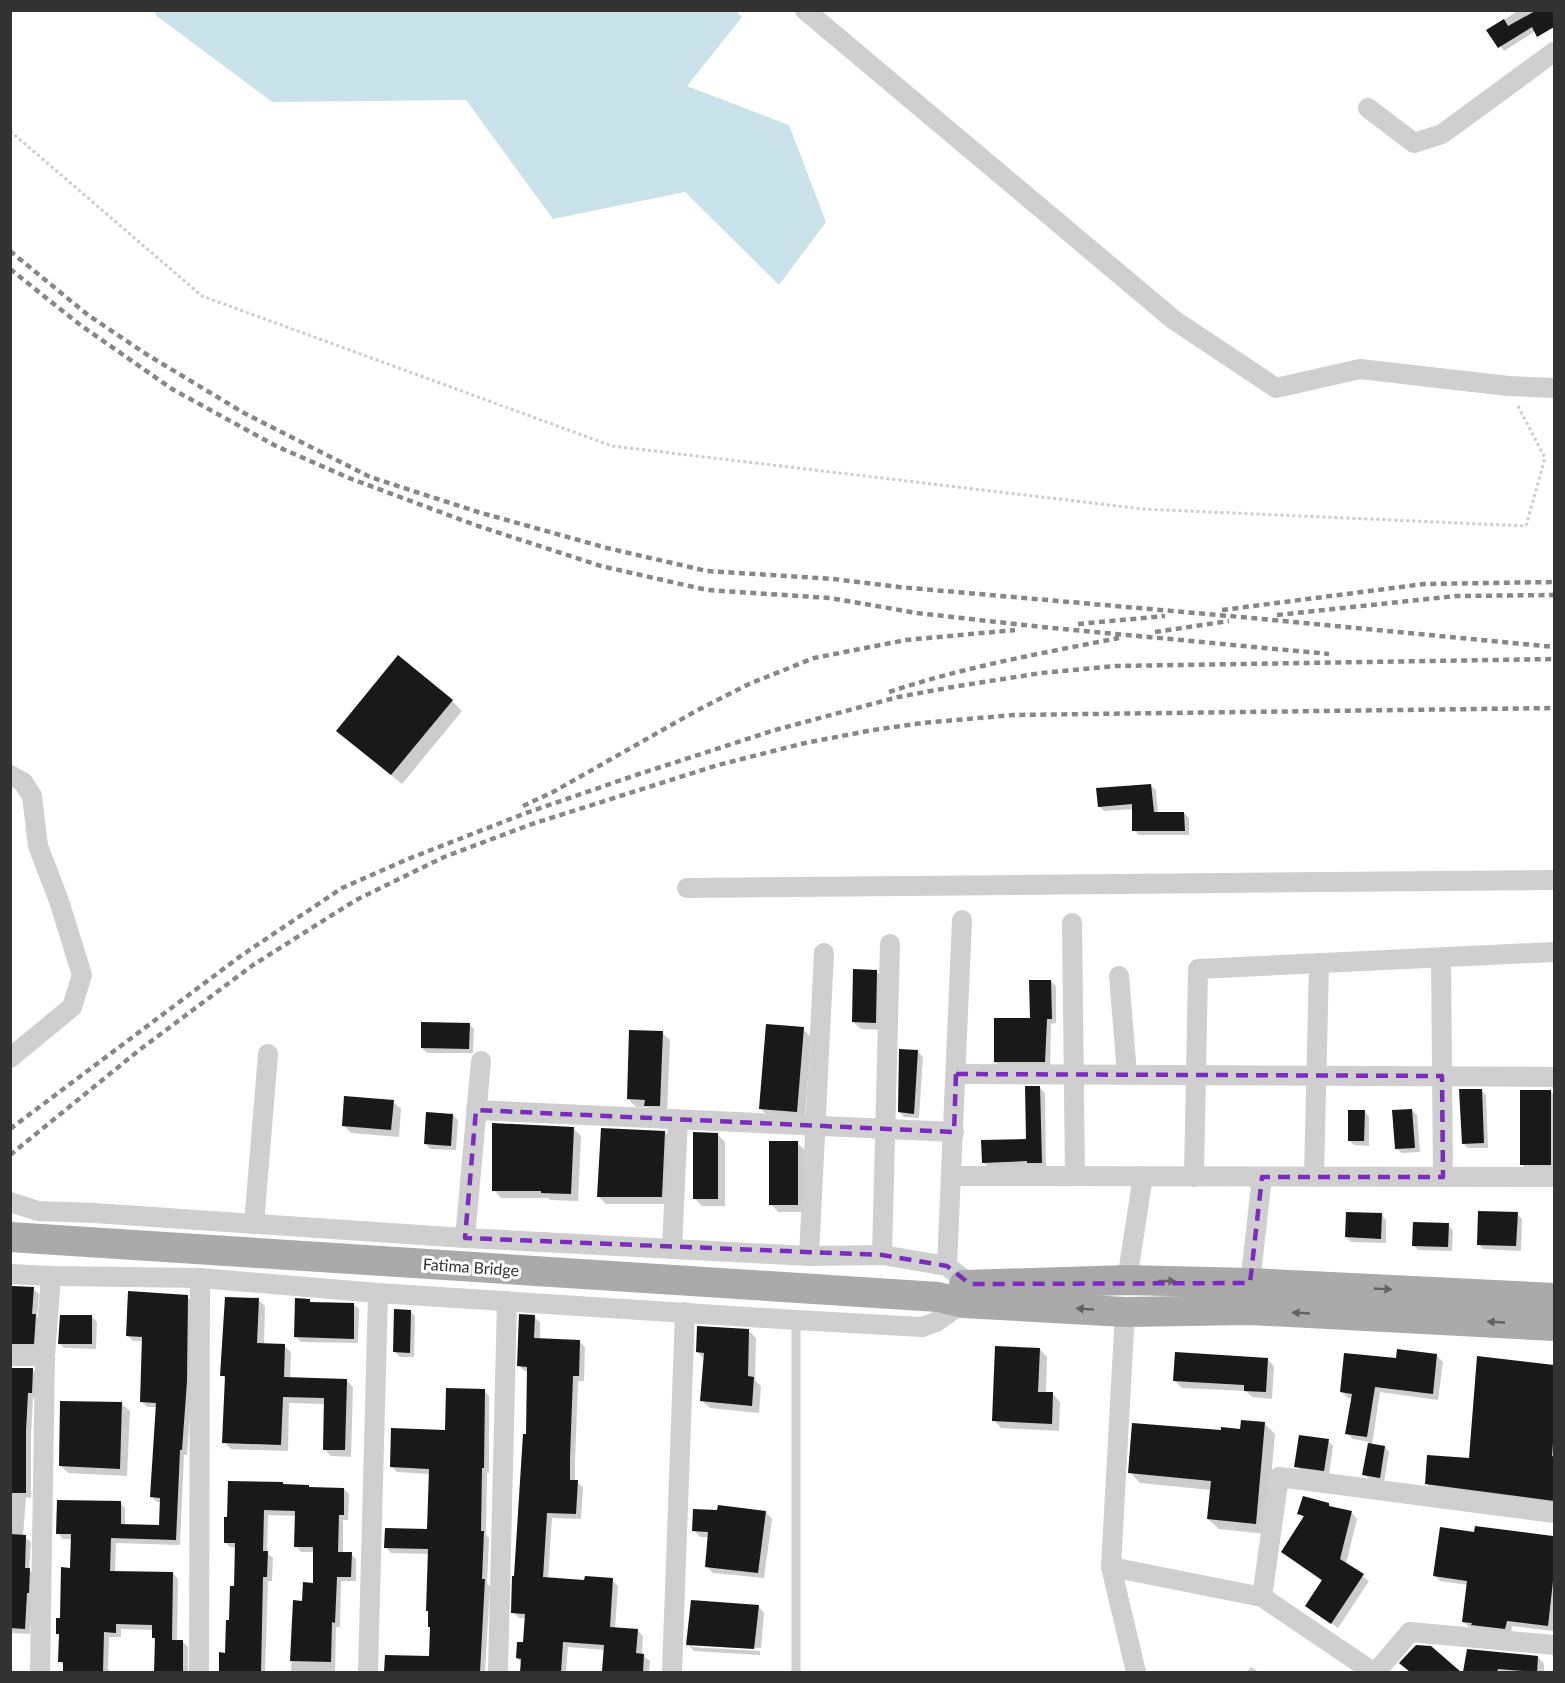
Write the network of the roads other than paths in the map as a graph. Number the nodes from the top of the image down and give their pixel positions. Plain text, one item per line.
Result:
1 (805, 10) edge
2 (1554, 52) edge
3 (1368, 108) dead end
4 (1554, 388) edge
5 (10, 775) edge
6 (1554, 880) edge
7 (687, 888) dead end
8 (963, 920) dead end
9 (1072, 923) dead end
10 (890, 944) dead end
11 (1554, 952) edge
12 (824, 953) dead end
13 (1441, 958) junction
14 (1319, 963) junction
15 (1119, 976) dead end
16 (268, 1054) dead end
17 (10, 1058) edge
18 (481, 1061) dead end
19 (956, 1074) junction
20 (1074, 1074) junction
21 (1126, 1074) junction
22 (1197, 1075) junction
23 (1317, 1075) junction
24 (1442, 1076) junction
25 (1554, 1077) edge
26 (476, 1110) junction
27 (678, 1119) junction
28 (816, 1126) junction
29 (885, 1129) junction
30 (954, 1132) junction
31 (952, 1176) junction
32 (1075, 1176) junction
33 (1143, 1176) junction
34 (1194, 1177) junction
35 (1262, 1177) junction
36 (1314, 1177) junction
37 (1443, 1177) junction
38 (1554, 1177) edge
39 (10, 1202) edge
40 (254, 1224) junction
41 (10, 1237) edge
42 (465, 1238) junction
43 (672, 1249) junction
44 (882, 1255) junction
45 (809, 1256) junction
46 (947, 1266) junction
47 (10, 1274) edge
48 (51, 1276) junction
49 (200, 1278) junction
50 (1127, 1280) junction
51 (1250, 1283) junction
52 (378, 1293) junction
53 (951, 1295) junction
54 (1554, 1298) edge
55 (507, 1301) junction
56 (685, 1312) junction
57 (1125, 1312) junction
58 (796, 1320) junction
59 (1554, 1326) edge
60 (10, 1356) edge
61 (45, 1356) junction
62 (1554, 1513) edge
63 (1111, 1567) junction
64 (1262, 1597) junction
65 (1554, 1645) edge
66 (40, 1672) edge
67 (199, 1672) edge
68 (368, 1672) edge
69 (498, 1672) edge
70 (672, 1672) edge
71 (796, 1672) edge
72 (1136, 1672) edge
73 (1375, 1672) edge

1 - 4 street
2 - 3 street
5 - 17 street
6 - 7 street
8 - 19 street
9 - 20 street
10 - 29 street
11 - 13 street
12 - 28 street
13 - 14 street
13 - 24 street
14 - 22 street
14 - 23 street
15 - 21 street
16 - 40 street
18 - 26 street
19 - 20 street
19 - 30 street
20 - 21 street
20 - 32 street
21 - 22 street
22 - 23 street
22 - 34 street
23 - 24 street
23 - 36 street
24 - 25 street
24 - 37 street
26 - 27 street
26 - 42 street
27 - 28 street
27 - 43 street
28 - 29 street
28 - 45 street
29 - 30 street
29 - 44 street
30 - 31 street
31 - 32 street
31 - 46 street
32 - 33 street
33 - 34 street
33 - 50 street
34 - 35 street
35 - 36 street
35 - 51 street
36 - 37 street
37 - 38 street
39 - 40 street
40 - 42 street
41 - 53 main road, Fatima Bridge
42 - 43 street
43 - 45 street
44 - 45 street
44 - 46 street
46 - 53 street
47 - 48 street
48 - 49 street
48 - 61 street
49 - 52 street
49 - 67 street
50 -> 51 main road
50 - 53 main road
51 -> 54 main road
52 - 55 street
52 - 68 street
57 -> 53 main road
53 - 58 street
55 - 56 street
55 - 69 street
56 - 58 street
56 - 70 street
59 -> 57 main road
57 - 63 street
58 - 71 lane
60 - 61 street
61 - 66 street
62 - 64 street
63 - 64 street
63 - 72 street
64 - 73 street
65 - 73 street

